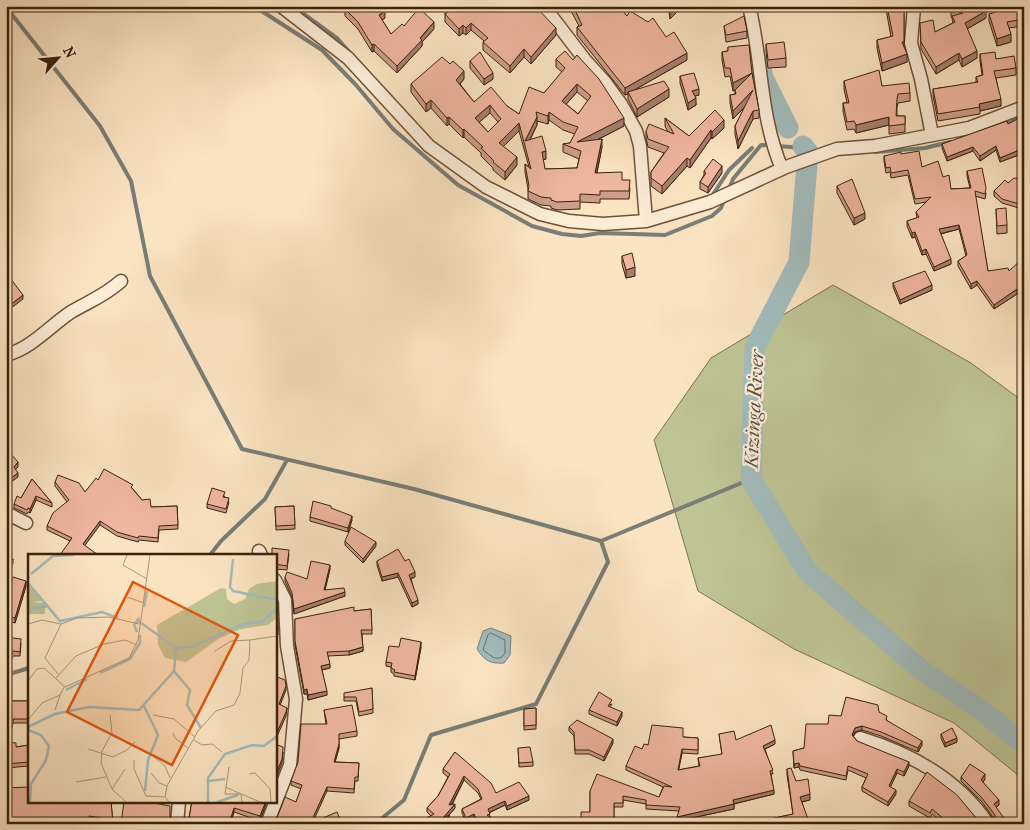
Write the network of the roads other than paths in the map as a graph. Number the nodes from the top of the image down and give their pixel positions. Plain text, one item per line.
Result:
1 (281, 6) edge
2 (540, 6) edge
3 (749, 6) edge
4 (914, 6) edge
5 (1024, 107) edge
6 (932, 135) junction
7 (784, 168) junction
8 (646, 222) junction
9 (121, 281) dead end
10 (6, 355) edge
11 (6, 513) edge
12 (26, 523) dead end
13 (276, 582) edge
14 (860, 738) dead end
15 (276, 801) edge
16 (179, 802) edge
17 (276, 802) edge
18 (177, 824) edge
19 (267, 824) edge
20 (988, 824) edge

1 - 8 street
2 - 8 street
3 - 7 street
4 - 6 street
5 - 6 street
6 - 7 street
7 - 8 street
9 - 10 street
11 - 12 street
13 - 15 street
14 - 20 street
16 - 18 street
17 - 19 street

